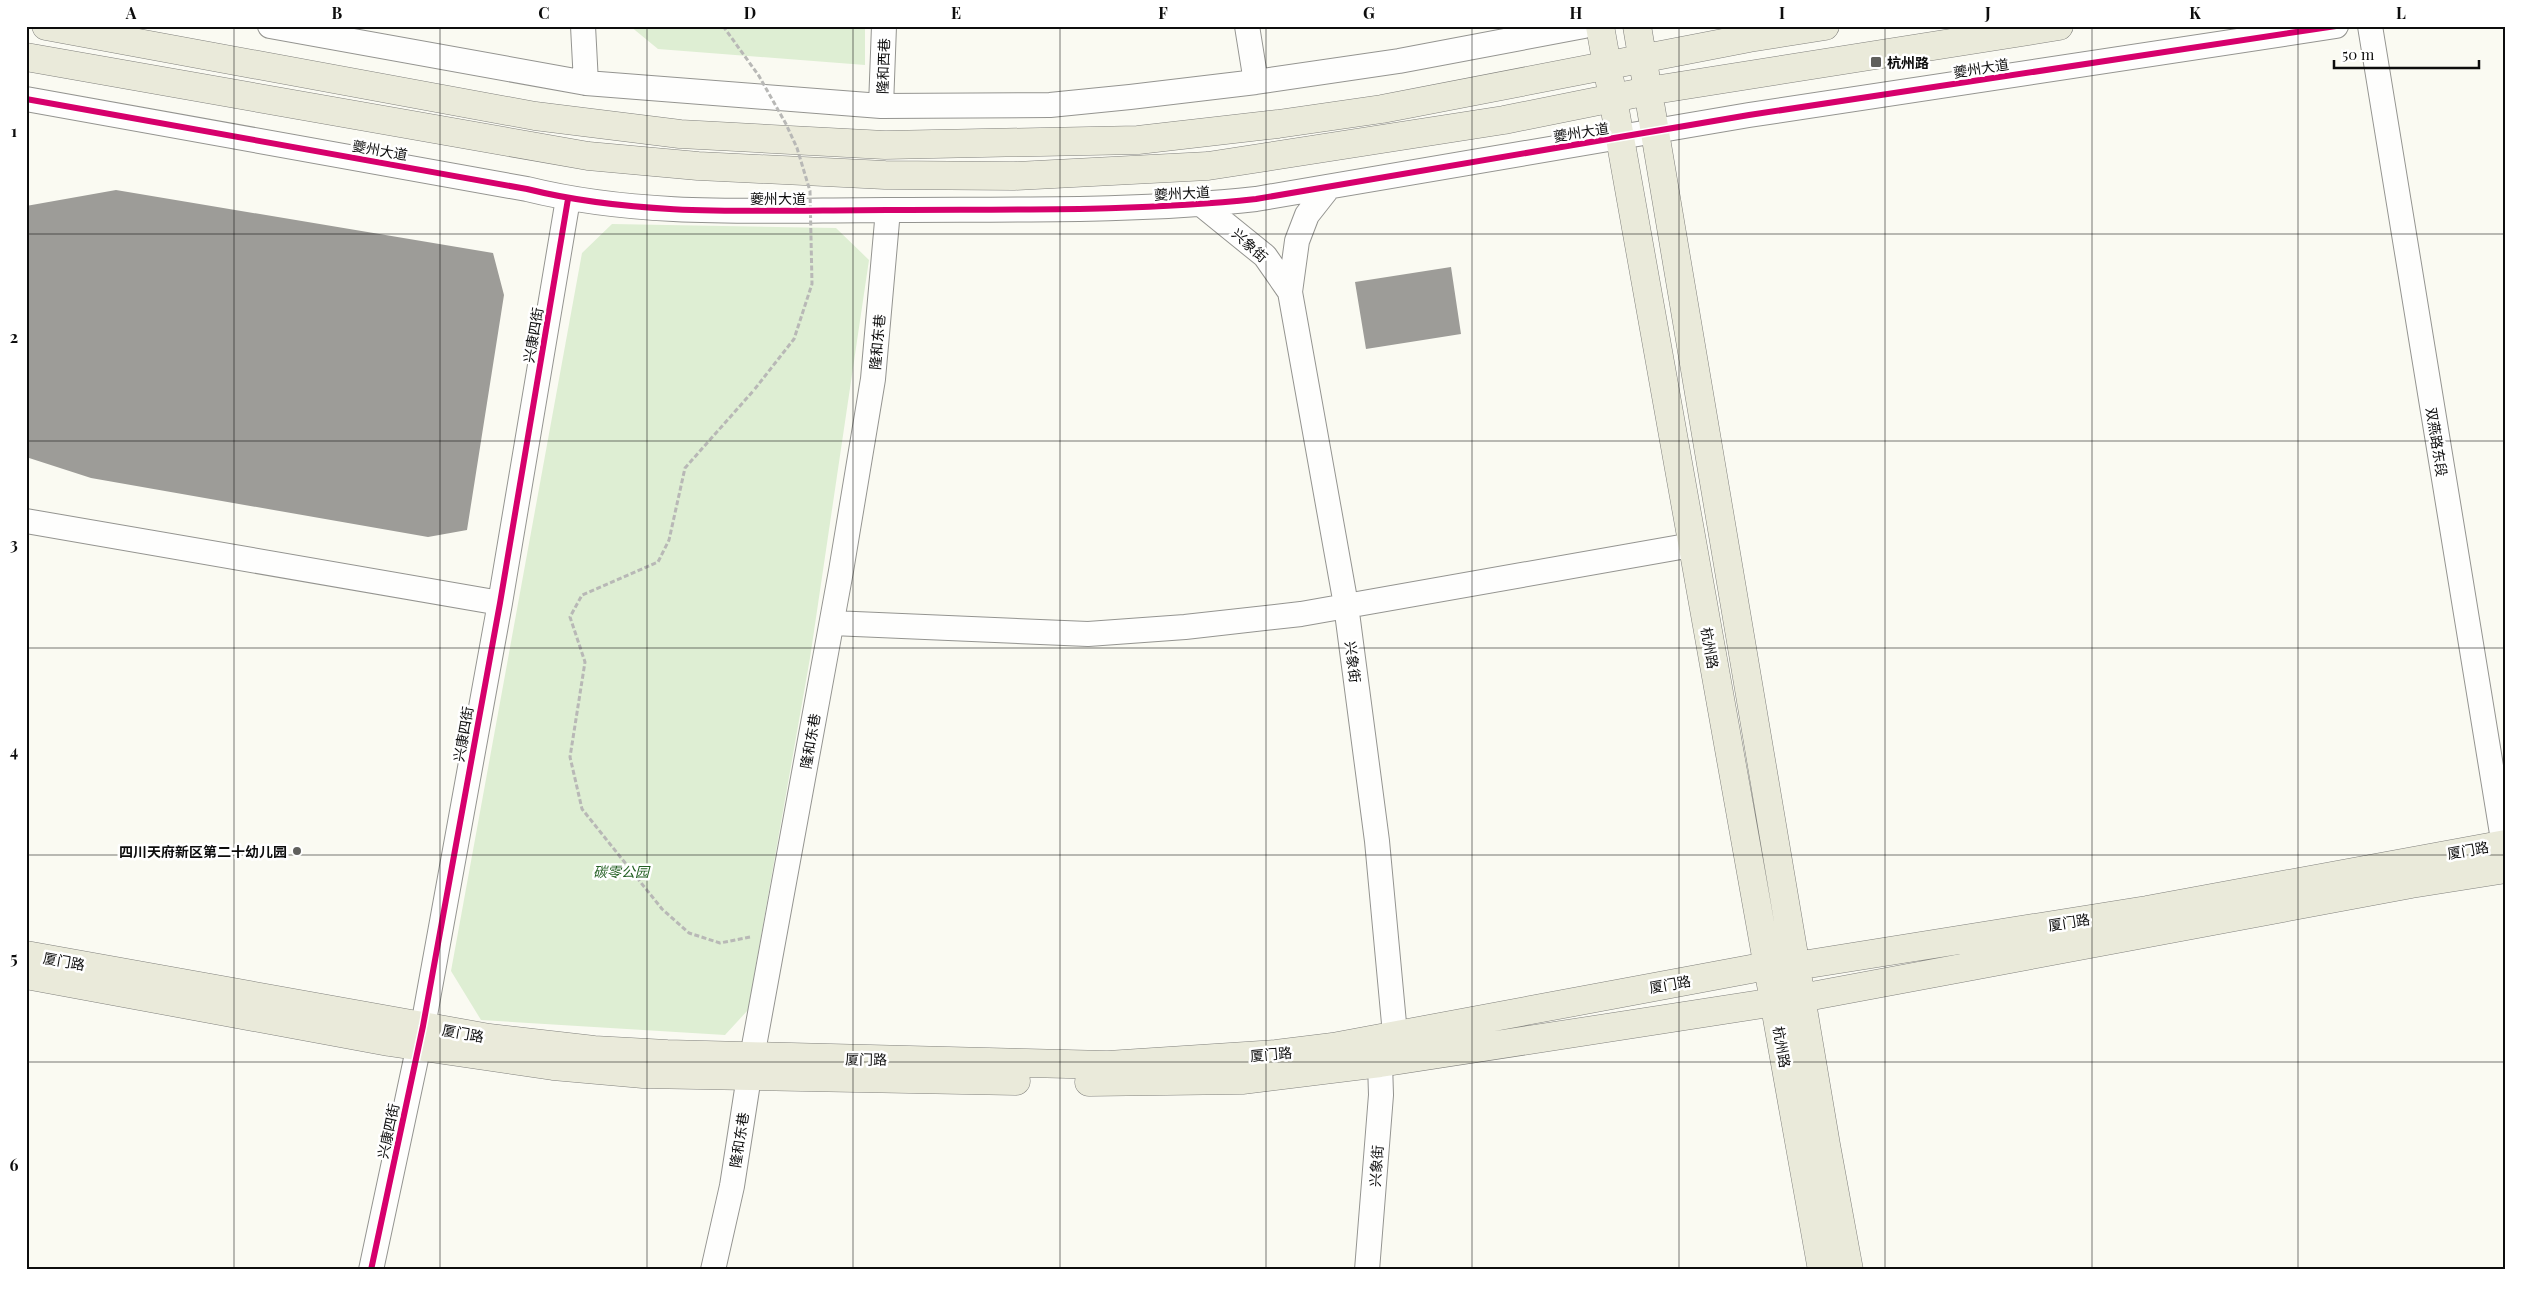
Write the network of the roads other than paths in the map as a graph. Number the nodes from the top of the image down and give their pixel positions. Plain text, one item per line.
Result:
1 (46, 26) edge
2 (270, 26) edge
3 (583, 26) edge
4 (884, 26) edge
5 (1247, 26) edge
6 (1584, 26) edge
7 (1600, 26) edge
8 (1637, 26) edge
9 (1825, 26) edge
10 (2060, 26) edge
11 (2336, 26) edge
12 (2370, 26) edge
13 (26, 57) edge
14 (1642, 59) junction
15 (1606, 66) junction
16 (1256, 82) junction
17 (586, 83) junction
18 (1648, 92) junction
19 (1612, 98) junction
20 (26, 99) edge
21 (881, 106) junction
22 (1654, 132) junction
23 (1619, 139) junction
24 (1329, 187) junction
25 (568, 200) junction
26 (1202, 205) junction
27 (888, 210) junction
28 (1290, 292) junction
29 (26, 521) edge
30 (1692, 545) junction
31 (500, 603) junction
32 (1346, 605) junction
33 (832, 623) junction
34 (2505, 854) edge
35 (26, 955) edge
36 (1767, 966) junction
37 (1796, 966) junction
38 (26, 975) edge
39 (1801, 998) junction
40 (1774, 1002) junction
41 (1395, 1034) junction
42 (421, 1036) junction
43 (1380, 1063) junction
44 (751, 1067) junction
45 (371, 1270) edge
46 (714, 1270) edge
47 (1367, 1270) edge
48 (1822, 1270) edge
49 (1849, 1270) edge

1 - 15 main road
2 - 17 street
3 - 17 street
4 - 21 street, 隆和西巷
5 - 16 street
6 - 16 street
7 - 15 main road, 杭州路
8 - 14 main road, 杭州路
9 - 14 main road
10 - 18 main road, 夔州大道
11 - 22 street, 夔州大道
12 - 34 street, 双燕路东段
13 - 19 main road, 夔州大道
14 - 15 main road
14 - 18 main road, 杭州路
15 - 19 main road, 杭州路
16 - 21 street
17 - 21 street
18 - 19 main road, 夔州大道
18 - 22 main road, 杭州路
19 - 23 main road, 杭州路
20 - 25 street, 夔州大道
22 - 23 street, 夔州大道
22 - 37 main road, 杭州路
23 - 24 street, 夔州大道
23 - 30 main road, 杭州路
24 - 26 street, 夔州大道
24 - 28 street, 兴象街
25 - 27 street, 夔州大道
25 - 31 street, 兴康四街
26 - 27 street, 夔州大道
26 - 28 street, 兴象街
27 - 33 street, 隆和东巷
28 - 32 street, 兴象街
29 - 31 street
30 - 32 street
30 - 36 main road, 杭州路
31 - 42 street, 兴康四街
32 - 33 street
32 - 41 street, 兴象街
33 - 44 street, 隆和东巷
34 - 37 main road, 厦门路
34 - 39 main road, 厦门路
35 - 42 main road, 厦门路
36 - 37 main road, 厦门路
36 - 40 main road, 杭州路
36 - 41 main road, 厦门路
37 - 39 main road, 杭州路
38 - 42 main road, 厦门路
39 - 40 main road, 厦门路
39 - 49 main road, 杭州路
40 - 43 main road, 厦门路
40 - 48 main road, 杭州路
41 - 44 main road, 厦门路
42 - 44 main road, 厦门路
42 - 45 street, 兴康四街
43 - 44 main road, 厦门路
43 - 47 street, 兴象街
44 - 46 street, 隆和东巷

